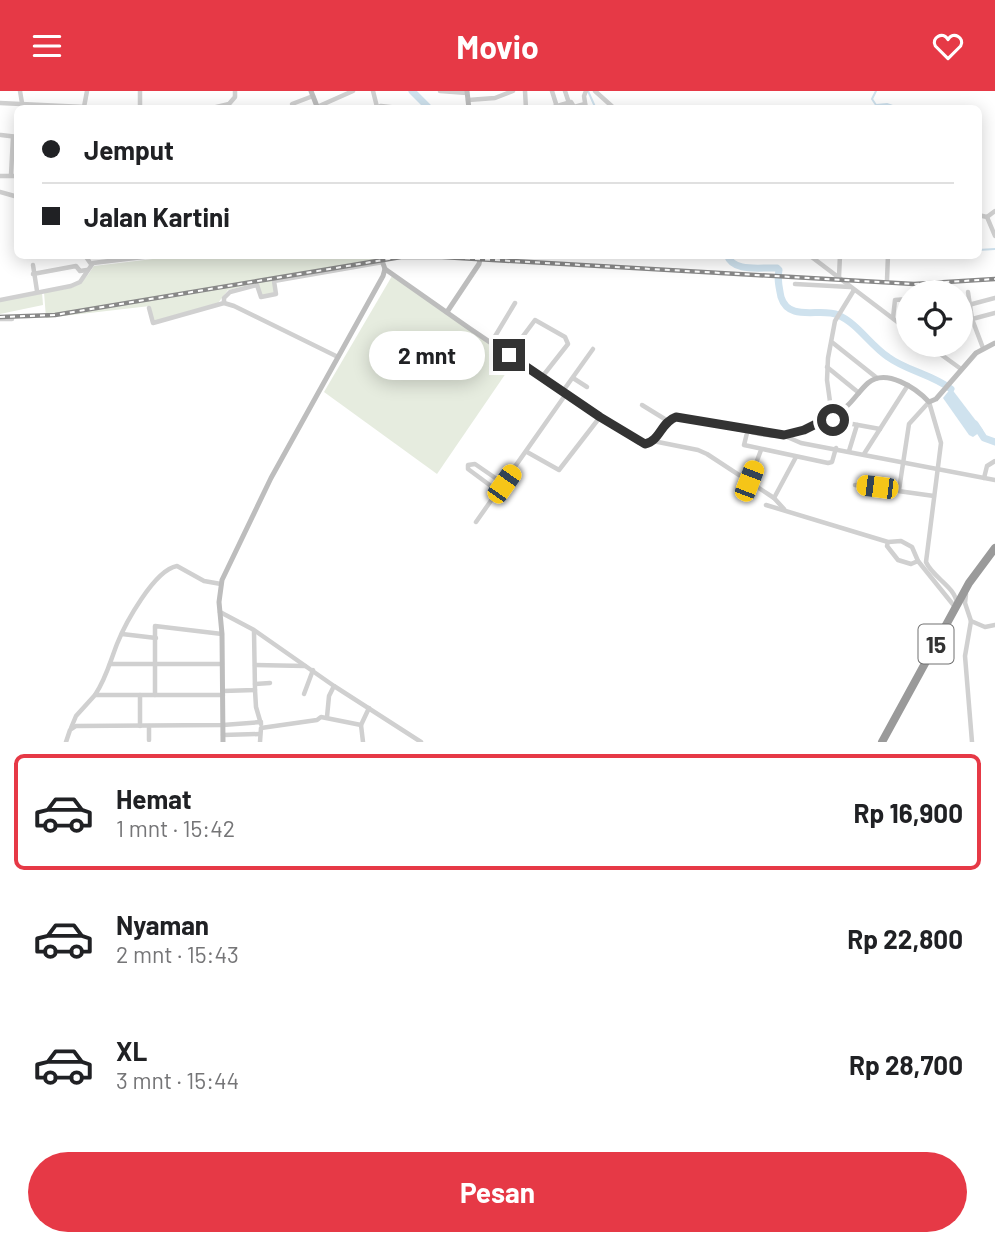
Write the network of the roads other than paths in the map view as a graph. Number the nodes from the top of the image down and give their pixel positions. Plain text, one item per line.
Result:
1 (440, 91) edge
2 (497, 91) edge
3 (513, 91) edge
4 (595, 91) edge
5 (349, 92) edge
6 (312, 93) edge
7 (498, 97) junction
8 (468, 100) edge
9 (292, 104) dead end
10 (324, 105) edge
11 (611, 105) edge
12 (14, 146) edge
13 (11, 175) junction
14 (14, 175) edge
15 (0, 176) edge
16 (995, 211) edge
17 (982, 216) edge
18 (987, 217) junction
19 (993, 226) edge
20 (995, 236) edge
21 (87, 259) edge
22 (119, 259) edge
23 (376, 259) edge
24 (381, 259) edge
25 (480, 259) edge
26 (814, 259) edge
27 (840, 259) edge
28 (888, 259) edge
29 (91, 264) junction
30 (33, 265) dead end
31 (385, 269) junction
32 (87, 270) junction
33 (33, 274) junction
34 (839, 277) junction
35 (887, 280) dead end
36 (795, 284) dead end
37 (852, 288) junction
38 (37, 291) junction
39 (995, 299) edge
40 (0, 300) edge
41 (896, 300) edge
42 (224, 303) junction
43 (515, 303) dead end
44 (973, 304) edge
45 (149, 308) dead end
46 (447, 312) junction
47 (995, 313) edge
48 (0, 319) edge
49 (12, 319) dead end
50 (973, 319) edge
51 (895, 321) joint
52 (973, 322) edge
53 (491, 342) junction
54 (833, 343) junction
55 (995, 343) edge
56 (983, 348) junction
57 (593, 349) dead end
58 (509, 355) junction
59 (338, 357) junction
60 (944, 357) edge
61 (827, 367) junction
62 (961, 369) junction
63 (542, 377) junction
64 (573, 378) junction
65 (877, 378) junction
66 (908, 385) junction
67 (587, 387) dead end
68 (565, 393) junction
69 (859, 393) junction
70 (929, 402) junction
71 (642, 405) dead end
72 (600, 417) junction
73 (831, 417) junction
74 (668, 421) junction
75 (857, 424) junction
76 (748, 429) junction
77 (880, 429) junction
78 (784, 435) junction
79 (653, 441) junction
80 (836, 448) junction
81 (761, 450) junction
82 (849, 451) junction
83 (527, 452) junction
84 (864, 454) junction
85 (796, 457) junction
86 (995, 461) edge
87 (902, 463) junction
88 (938, 468) junction
89 (984, 478) junction
90 (995, 480) edge
91 (749, 481) junction
92 (504, 484) junction
93 (855, 485) dead end
94 (899, 490) junction
95 (499, 492) junction
96 (934, 496) junction
97 (774, 498) junction
98 (766, 505) dead end
99 (784, 509) dead end
100 (476, 523) dead end
101 (888, 542) junction
102 (995, 548) edge
103 (918, 561) junction
104 (221, 584) junction
105 (968, 586) junction
106 (953, 592) junction
107 (956, 608) junction
108 (967, 609) junction
109 (220, 612) junction
110 (971, 621) junction
111 (995, 625) edge
112 (254, 630) junction
113 (222, 634) junction
114 (121, 635) junction
115 (156, 638) junction
116 (110, 664) junction
117 (156, 664) junction
118 (222, 664) junction
119 (255, 665) junction
120 (306, 666) junction
121 (313, 670) junction
122 (270, 683) dead end
123 (334, 686) junction
124 (255, 687) junction
125 (223, 693) junction
126 (304, 694) dead end
127 (95, 695) junction
128 (140, 695) junction
129 (155, 695) junction
130 (369, 708) junction
131 (327, 717) junction
132 (223, 725) junction
133 (361, 725) junction
134 (140, 726) junction
135 (149, 726) junction
136 (71, 728) junction
137 (261, 728) junction
138 (223, 739) edge
139 (149, 740) dead end
140 (66, 742) edge
141 (260, 742) edge
142 (363, 742) edge
143 (421, 742) edge
144 (882, 742) edge
145 (972, 742) edge

1 - 8 street
2 - 7 street
3 - 7 street
4 - 11 street
5 - 10 street
6 - 9 street
7 - 8 street
12 - 13 street
13 - 14 street
13 - 15 street
16 - 18 street
17 - 18 street
18 - 19 street
19 - 20 street
21 - 29 street
22 - 29 street
23 - 42 street
24 - 31 street
25 - 46 street
26 - 34 street
27 - 34 street
28 - 35 street
29 - 32 street
30 - 33 street
31 - 46 street
31 - 59 street
32 - 33 street
32 - 38 street
33 - 38 street
34 - 37 street
36 - 37 street
37 - 51 street
37 - 54 street
38 - 40 street
39 - 44 street
41 - 51 street
42 - 45 street
42 - 59 street
43 - 53 street
46 - 53 street
47 - 50 street
48 - 49 street
52 - 56 street
53 - 58 street
54 - 61 street
54 - 65 street
55 - 56 street
56 - 62 street
57 - 64 street
58 - 63 street
58 - 63 street
59 - 104 street
60 - 62 street
61 - 69 street
61 - 73 street
62 - 70 street
63 - 68 street
64 - 67 street
64 - 68 street
65 - 66 street
65 - 69 street
66 - 70 street
66 - 77 street
68 - 72 street
68 - 83 street
69 - 73 street
70 - 87 street
70 - 88 street
71 - 74 street
72 - 79 street
72 - 83 street
73 - 75 street
73 - 78 street
74 - 76 street
74 - 79 street
75 - 77 street
75 - 82 street
76 - 78 street
76 - 81 street
77 - 84 street
78 - 80 street
79 - 91 street
80 - 82 street
80 - 85 street
81 - 85 street
81 - 91 street
82 - 84 street
83 - 92 street
84 - 87 street
85 - 97 street
86 - 89 street
87 - 88 street
87 - 94 street
88 - 89 street
88 - 96 street
89 - 90 street
91 - 97 street
92 - 95 street
92 - 95 street
93 - 94 street
94 - 96 street
95 - 100 street
96 - 106 street
97 - 99 street
98 - 101 street
101 - 103 street
101 - 103 street
102 - 105 highway, 15
103 - 107 street
104 - 109 street
104 - 114 street
105 - 106 street
105 - 107 highway, 15
105 - 108 street
106 - 107 street
107 - 108 street
107 - 144 highway, 15
108 - 110 street
109 - 112 street
109 - 113 street
110 - 111 street
110 - 145 street
112 - 119 street
112 - 120 street
113 - 115 street
113 - 118 street
114 - 115 street
114 - 116 street
115 - 117 street
116 - 117 street
116 - 127 street
117 - 118 street
117 - 129 street
118 - 125 street
119 - 120 street
119 - 124 street
120 - 121 street
121 - 123 street
121 - 126 street
122 - 124 street
123 - 130 street
123 - 131 street
124 - 125 street
124 - 137 street
125 - 129 street
125 - 132 street
127 - 128 street
127 - 136 street
128 - 129 street
128 - 134 street
130 - 133 street
130 - 143 street
131 - 133 street
131 - 137 street
132 - 135 street
132 - 137 street
132 - 138 street
133 - 142 street
134 - 135 street
134 - 136 street
135 - 139 street
136 - 140 street
137 - 138 street
137 - 141 street

